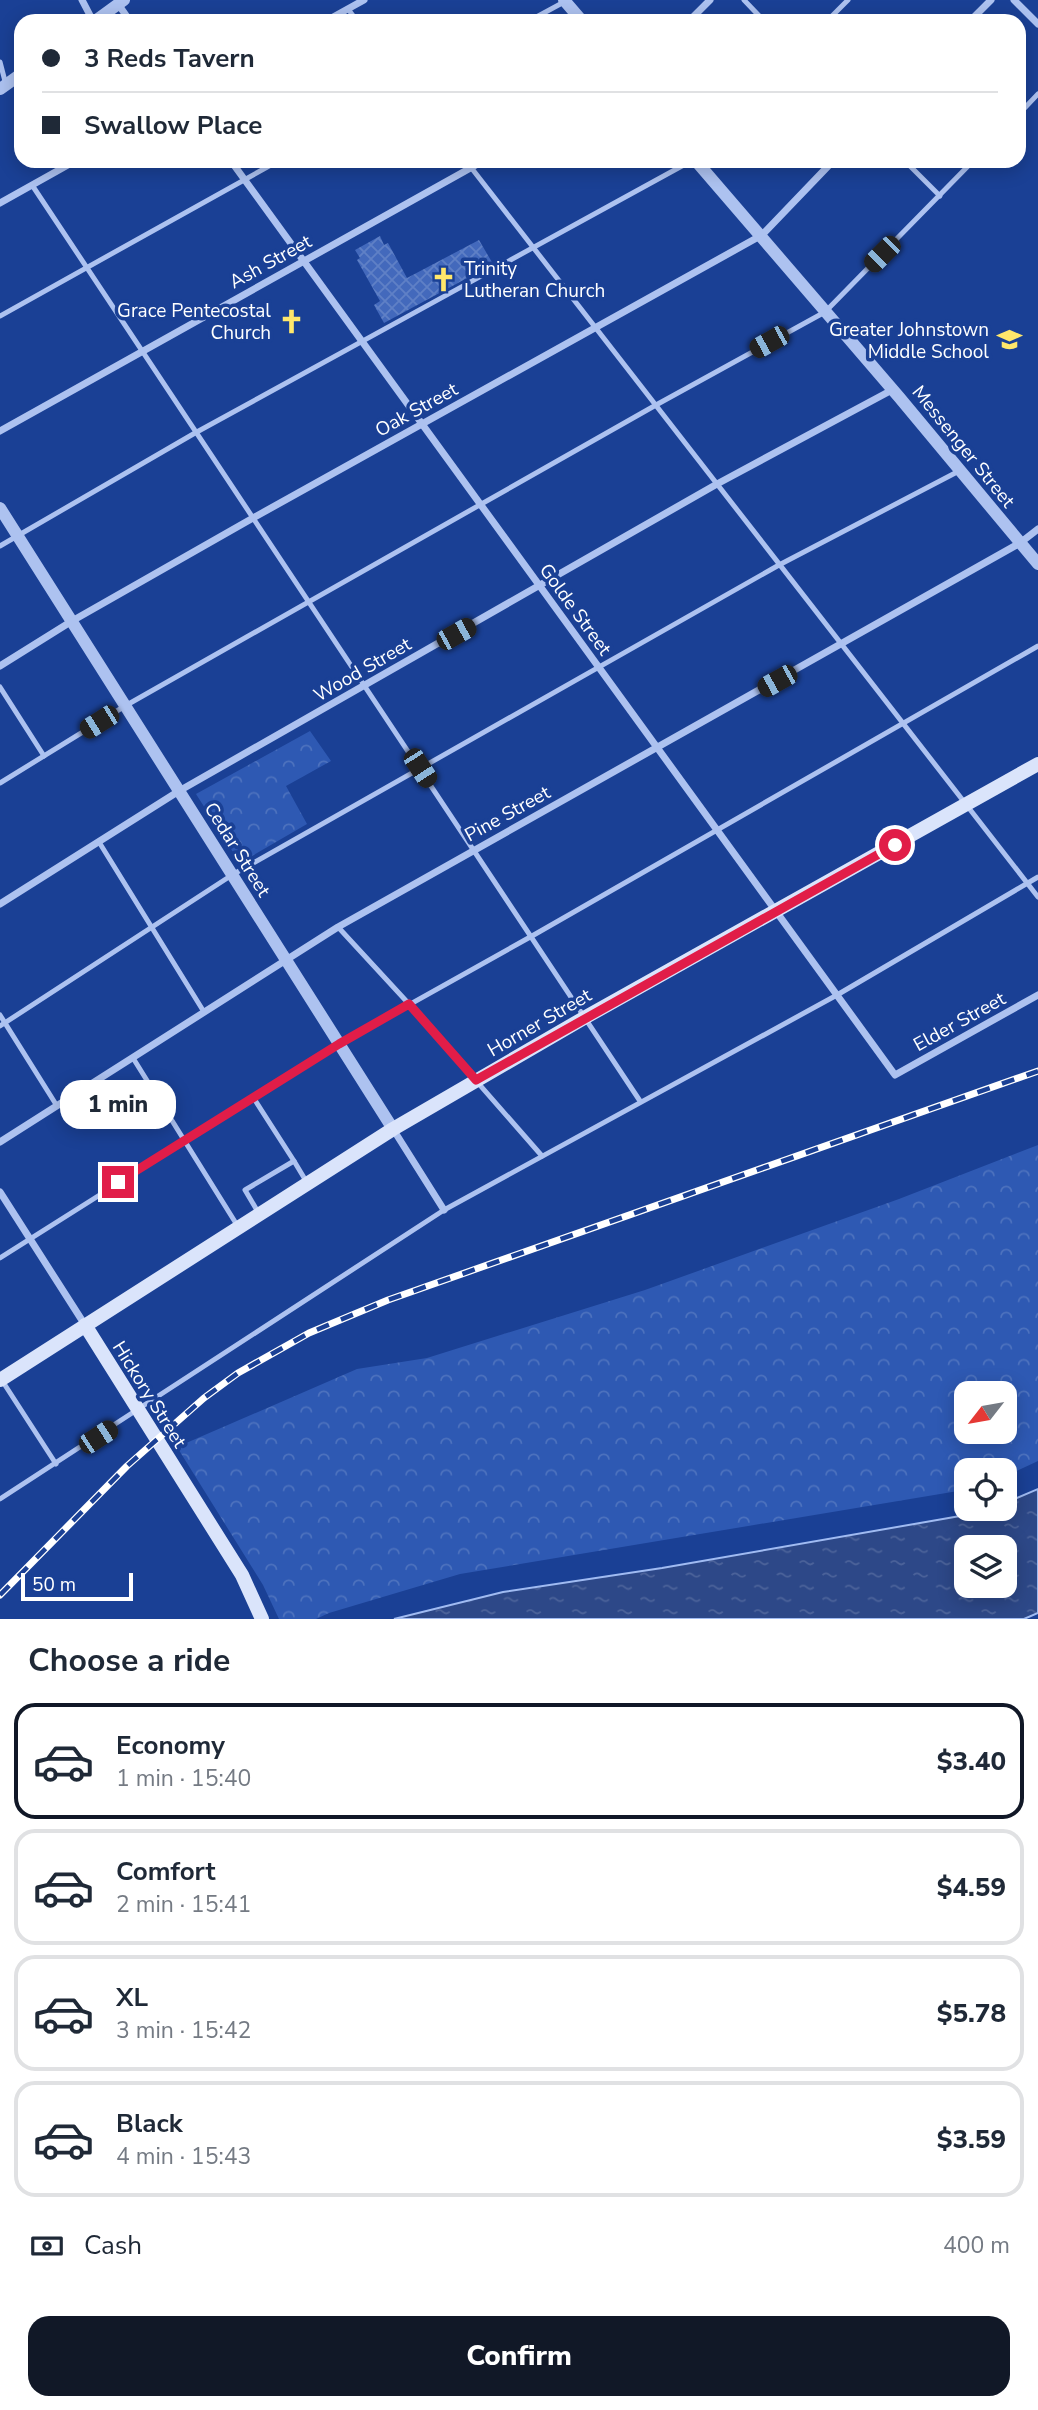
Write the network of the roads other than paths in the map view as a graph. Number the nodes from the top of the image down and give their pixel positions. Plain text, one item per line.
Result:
1 (364, 0) edge
2 (565, 0) edge
3 (710, 0) edge
4 (744, 0) edge
5 (848, 0) edge
6 (991, 0) edge
7 (1014, 0) edge
8 (121, 2) edge
9 (348, 9) junction
10 (104, 14) edge
11 (339, 14) edge
12 (352, 14) edge
13 (541, 14) edge
14 (576, 14) edge
15 (696, 14) edge
16 (757, 14) edge
17 (834, 14) edge
18 (978, 14) edge
19 (1038, 24) edge
20 (0, 62) edge
21 (3, 87) edge
22 (62, 168) edge
23 (236, 168) edge
24 (266, 168) edge
25 (461, 168) edge
26 (471, 168) edge
27 (678, 168) edge
28 (702, 168) edge
29 (826, 168) edge
30 (912, 168) edge
31 (966, 168) edge
32 (245, 180) junction
33 (32, 185) junction
34 (940, 196) junction
35 (0, 203) edge
36 (762, 235) junction
37 (534, 247) junction
38 (304, 260) junction
39 (85, 268) junction
40 (825, 312) junction
41 (0, 316) edge
42 (595, 327) junction
43 (362, 341) junction
44 (141, 351) junction
45 (892, 390) junction
46 (656, 405) junction
47 (422, 424) junction
48 (0, 430) edge
49 (195, 433) junction
50 (959, 471) junction
51 (717, 484) junction
52 (481, 505) junction
53 (0, 508) edge
54 (253, 518) junction
55 (1038, 528) edge
56 (18, 536) junction
57 (1020, 543) junction
58 (0, 547) edge
59 (1038, 564) edge
60 (779, 565) junction
61 (540, 586) junction
62 (308, 603) junction
63 (72, 621) junction
64 (841, 645) junction
65 (1038, 646) edge
66 (0, 666) edge
67 (600, 668) junction
68 (364, 685) junction
69 (0, 687) edge
70 (125, 706) junction
71 (903, 723) junction
72 (657, 748) junction
73 (44, 756) junction
74 (1038, 764) edge
75 (420, 768) junction
76 (0, 783) edge
77 (179, 791) junction
78 (966, 805) junction
79 (717, 831) junction
80 (99, 842) junction
81 (474, 849) junction
82 (232, 875) junction
83 (1038, 877) edge
84 (1027, 883) junction
85 (1038, 897) edge
86 (0, 904) edge
87 (776, 911) junction
88 (151, 927) junction
89 (338, 927) junction
90 (532, 936) junction
91 (285, 959) junction
92 (837, 995) junction
93 (1038, 995) edge
94 (409, 1004) junction
95 (204, 1012) junction
96 (0, 1015) edge
97 (584, 1018) junction
98 (2, 1024) edge
99 (339, 1044) junction
100 (133, 1058) junction
101 (895, 1075) joint
102 (476, 1080) junction
103 (253, 1097) junction
104 (640, 1101) junction
105 (57, 1106) junction
106 (393, 1129) junction
107 (184, 1140) junction
108 (0, 1142) edge
109 (542, 1156) junction
110 (294, 1161) junction
111 (308, 1184) junction
112 (0, 1192) edge
113 (444, 1210) junction
114 (260, 1214) junction
115 (239, 1227) junction
116 (30, 1239) junction
117 (0, 1258) edge
118 (85, 1325) junction
119 (0, 1379) edge
120 (139, 1410) junction
121 (56, 1464) junction
122 (0, 1499) edge
123 (262, 1619) edge

1 - 9 street
2 - 13 lane
2 - 14 street
3 - 15 street
4 - 16 lane
5 - 17 lane
6 - 18 street
7 - 19 street
8 - 10 street
9 - 11 street
9 - 12 lane
20 - 21 lane
22 - 33 street
23 - 32 street, Golde Street
24 - 32 lane
25 - 38 street, Ash Street
26 - 37 lane
27 - 37 lane
28 - 36 street, Messenger Street
29 - 36 street, Oak Street
30 - 34 lane
31 - 34 lane
32 - 38 street, Golde Street
32 - 39 lane
33 - 35 street
33 - 39 lane
34 - 40 lane
36 - 40 street, Messenger Street
36 - 42 street, Oak Street
37 - 42 lane
37 - 43 lane
38 - 43 street, Golde Street
38 - 44 street, Ash Street
39 - 41 lane
39 - 44 lane
40 - 45 street, Messenger Street
40 - 46 lane
42 - 46 lane
42 - 47 street, Oak Street
43 - 47 street, Golde Street
43 - 49 lane
44 - 48 street, Ash Street
44 - 49 lane
45 - 50 street, Messenger Street
45 - 51 street, Wood Street
46 - 51 lane
46 - 52 lane
47 - 52 street, Golde Street
47 - 54 street, Oak Street
49 - 54 lane
49 - 56 lane
50 - 57 street, Messenger Street
50 - 60 lane
51 - 60 lane
51 - 61 street, Wood Street
52 - 61 street, Golde Street
52 - 62 lane
53 - 56 street, Cedar Street
54 - 62 lane
54 - 63 street, Oak Street
55 - 57 street, Pine Street
56 - 58 lane
56 - 63 street, Cedar Street
57 - 59 street, Messenger Street
57 - 64 street, Pine Street
60 - 64 lane
60 - 67 lane
61 - 67 street, Golde Street
61 - 68 street, Wood Street
62 - 68 lane
62 - 70 lane
63 - 66 street, Oak Street
63 - 70 street, Cedar Street
64 - 71 lane
64 - 72 street, Pine Street
65 - 71 lane
67 - 72 street, Golde Street
67 - 75 lane
68 - 75 lane
68 - 77 street, Wood Street
69 - 73 lane
70 - 73 lane
70 - 77 street, Cedar Street
71 - 78 lane
71 - 79 lane
72 - 79 street, Golde Street
72 - 81 street, Pine Street
73 - 76 lane
74 - 78 main road, Horner Street
75 - 81 lane
75 - 82 lane
77 - 80 street, Wood Street
77 - 82 street, Cedar Street
78 - 84 lane
78 - 87 main road, Horner Street
79 - 87 street, Golde Street
79 - 90 lane
80 - 86 street, Wood Street
80 - 88 lane
81 - 89 street, Pine Street
81 - 90 lane
82 - 88 lane
82 - 91 street, Cedar Street
83 - 84 lane
84 - 85 lane
84 - 92 lane
87 - 92 street, Golde Street
87 - 97 main road, Horner Street
88 - 95 lane
88 - 98 lane
89 - 91 street, Pine Street
89 - 94 lane
90 - 94 lane
90 - 97 lane
91 - 95 street, Pine Street
91 - 99 street, Cedar Street
92 - 101 street, Golde Street
92 - 104 lane
93 - 101 street, Elder Street
94 - 99 lane
94 - 102 lane
95 - 100 street, Pine Street
96 - 98 lane
97 - 102 main road, Horner Street
97 - 104 lane
98 - 105 lane
99 - 103 lane
99 - 106 street, Cedar Street
100 - 105 street, Pine Street
100 - 107 lane
102 - 106 main road, Horner Street
102 - 109 lane
103 - 107 lane
103 - 110 lane
104 - 109 lane
105 - 108 street, Pine Street
106 - 111 main road, Horner Street
106 - 113 street, Cedar Street
107 - 115 lane
107 - 116 lane
109 - 113 lane
110 - 111 lane
110 - 114 lane
111 - 114 main road, Horner Street
112 - 116 street, Hickory Street
113 - 120 lane
114 - 115 main road, Horner Street
115 - 118 main road, Horner Street
116 - 117 lane
116 - 118 street, Hickory Street
118 - 119 main road, Horner Street
118 - 120 main road, Hickory Street
119 - 121 lane
120 - 121 lane
120 - 123 main road, Hickory Street
121 - 122 lane

